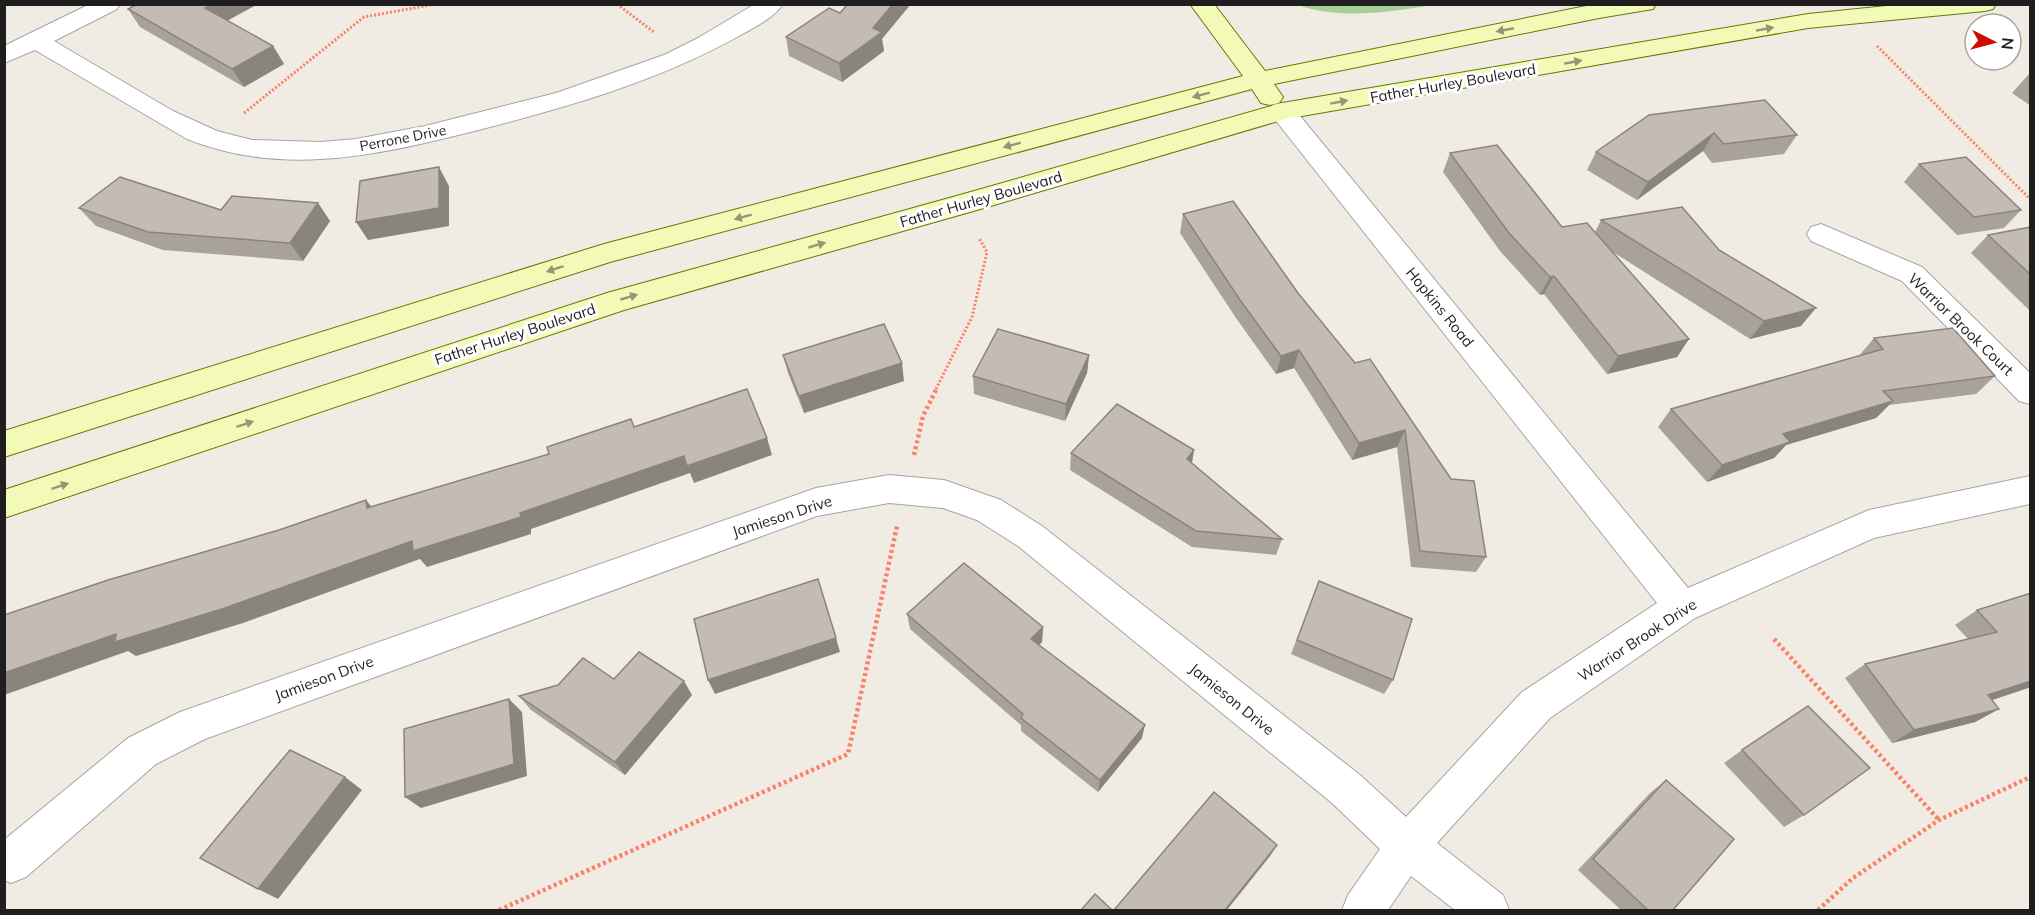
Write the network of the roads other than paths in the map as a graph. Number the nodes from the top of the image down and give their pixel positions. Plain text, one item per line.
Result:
1 (109, 4) edge
2 (772, 4) edge
3 (1202, 4) edge
4 (1645, 4) edge
5 (1984, 4) edge
6 (36, 40) junction
7 (4, 56) edge
8 (1257, 80) junction
9 (1282, 111) junction
10 (1821, 234) dead end
11 (2031, 392) edge
12 (4, 444) edge
13 (2031, 490) edge
14 (4, 504) edge
15 (1682, 607) junction
16 (1407, 846) junction
17 (11, 862) dead end
18 (1363, 910) edge
19 (1488, 910) edge

1 - 6 street
2 - 6 street, Perrone Drive
3 - 8 main road, Hopkins Road
4 -> 8 main road
9 -> 5 main road, Father Hurley Boulevard
6 - 7 street
8 - 9 main road, Hopkins Road
8 -> 12 main road
14 -> 9 main road, Father Hurley Boulevard
9 - 15 street, Hopkins Road
10 - 11 street, Warrior Brook Court
13 - 15 street, Warrior Brook Drive
15 - 16 street, Warrior Brook Drive
16 - 17 street, Jamieson Drive
16 - 18 street, Warrior Brook Drive
16 - 19 street, Jamieson Drive

